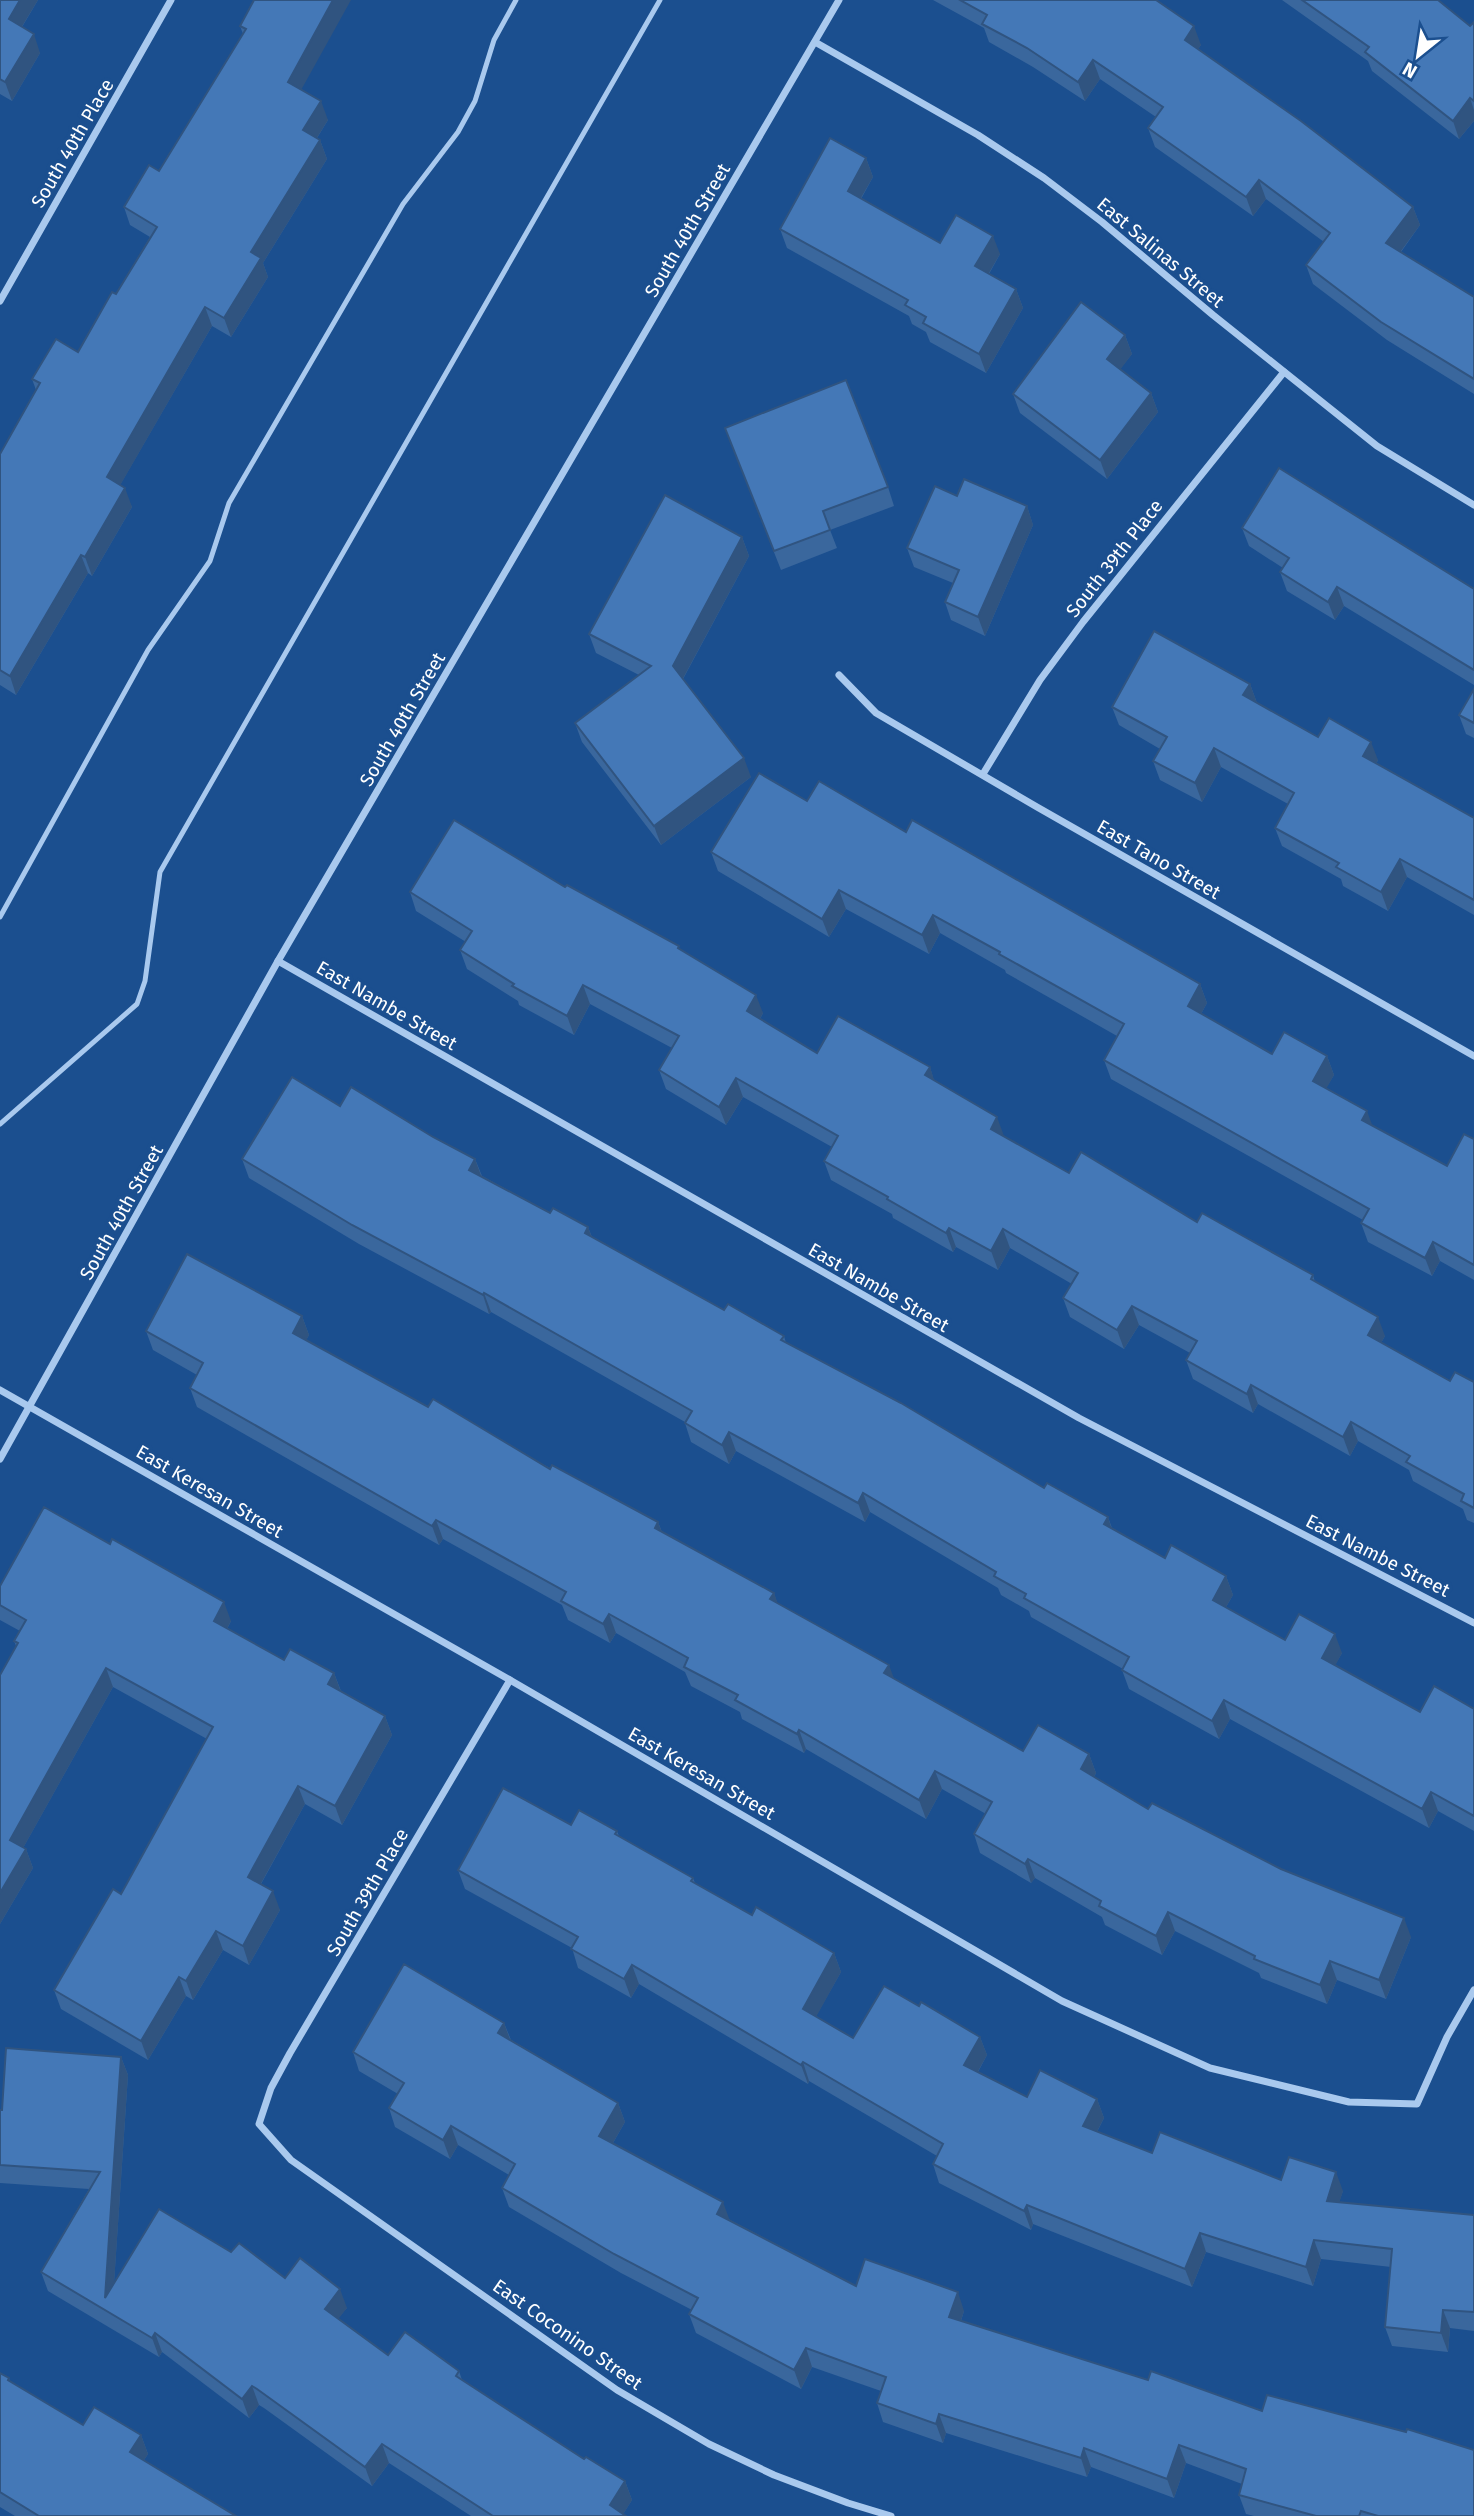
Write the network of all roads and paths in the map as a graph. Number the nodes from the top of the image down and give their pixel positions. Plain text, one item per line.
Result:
1 (171, 0) edge
2 (516, 0) edge
3 (660, 0) edge
4 (839, 0) edge
5 (815, 42) junction
6 (0, 301) edge
7 (1284, 372) junction
8 (1474, 505) edge
9 (839, 675) dead end
10 (983, 774) junction
11 (0, 917) edge
12 (278, 961) junction
13 (1474, 1056) edge
14 (0, 1124) edge
15 (0, 1390) edge
16 (30, 1406) junction
17 (0, 1459) edge
18 (1474, 1623) edge
19 (510, 1680) junction
20 (1474, 1990) edge
21 (259, 2124) joint
22 (891, 2516) edge

1 - 6 street, South 40th Place
2 - 11 lane
3 - 14 lane
4 - 5 street, South 40th Street
5 - 7 street, East Salinas Street
5 - 12 street, South 40th Street
7 - 8 street, East Salinas Street
7 - 10 street, South 39th Place
9 - 10 street, East Tano Street
10 - 13 street, East Tano Street
12 - 16 street, South 40th Street
12 - 18 street, East Nambe Street
15 - 16 street, East Keresan Street
16 - 17 street, South 40th Street
16 - 19 street, East Keresan Street
19 - 20 street, East Keresan Street
19 - 21 street, South 39th Place
21 - 22 street, East Coconino Street

